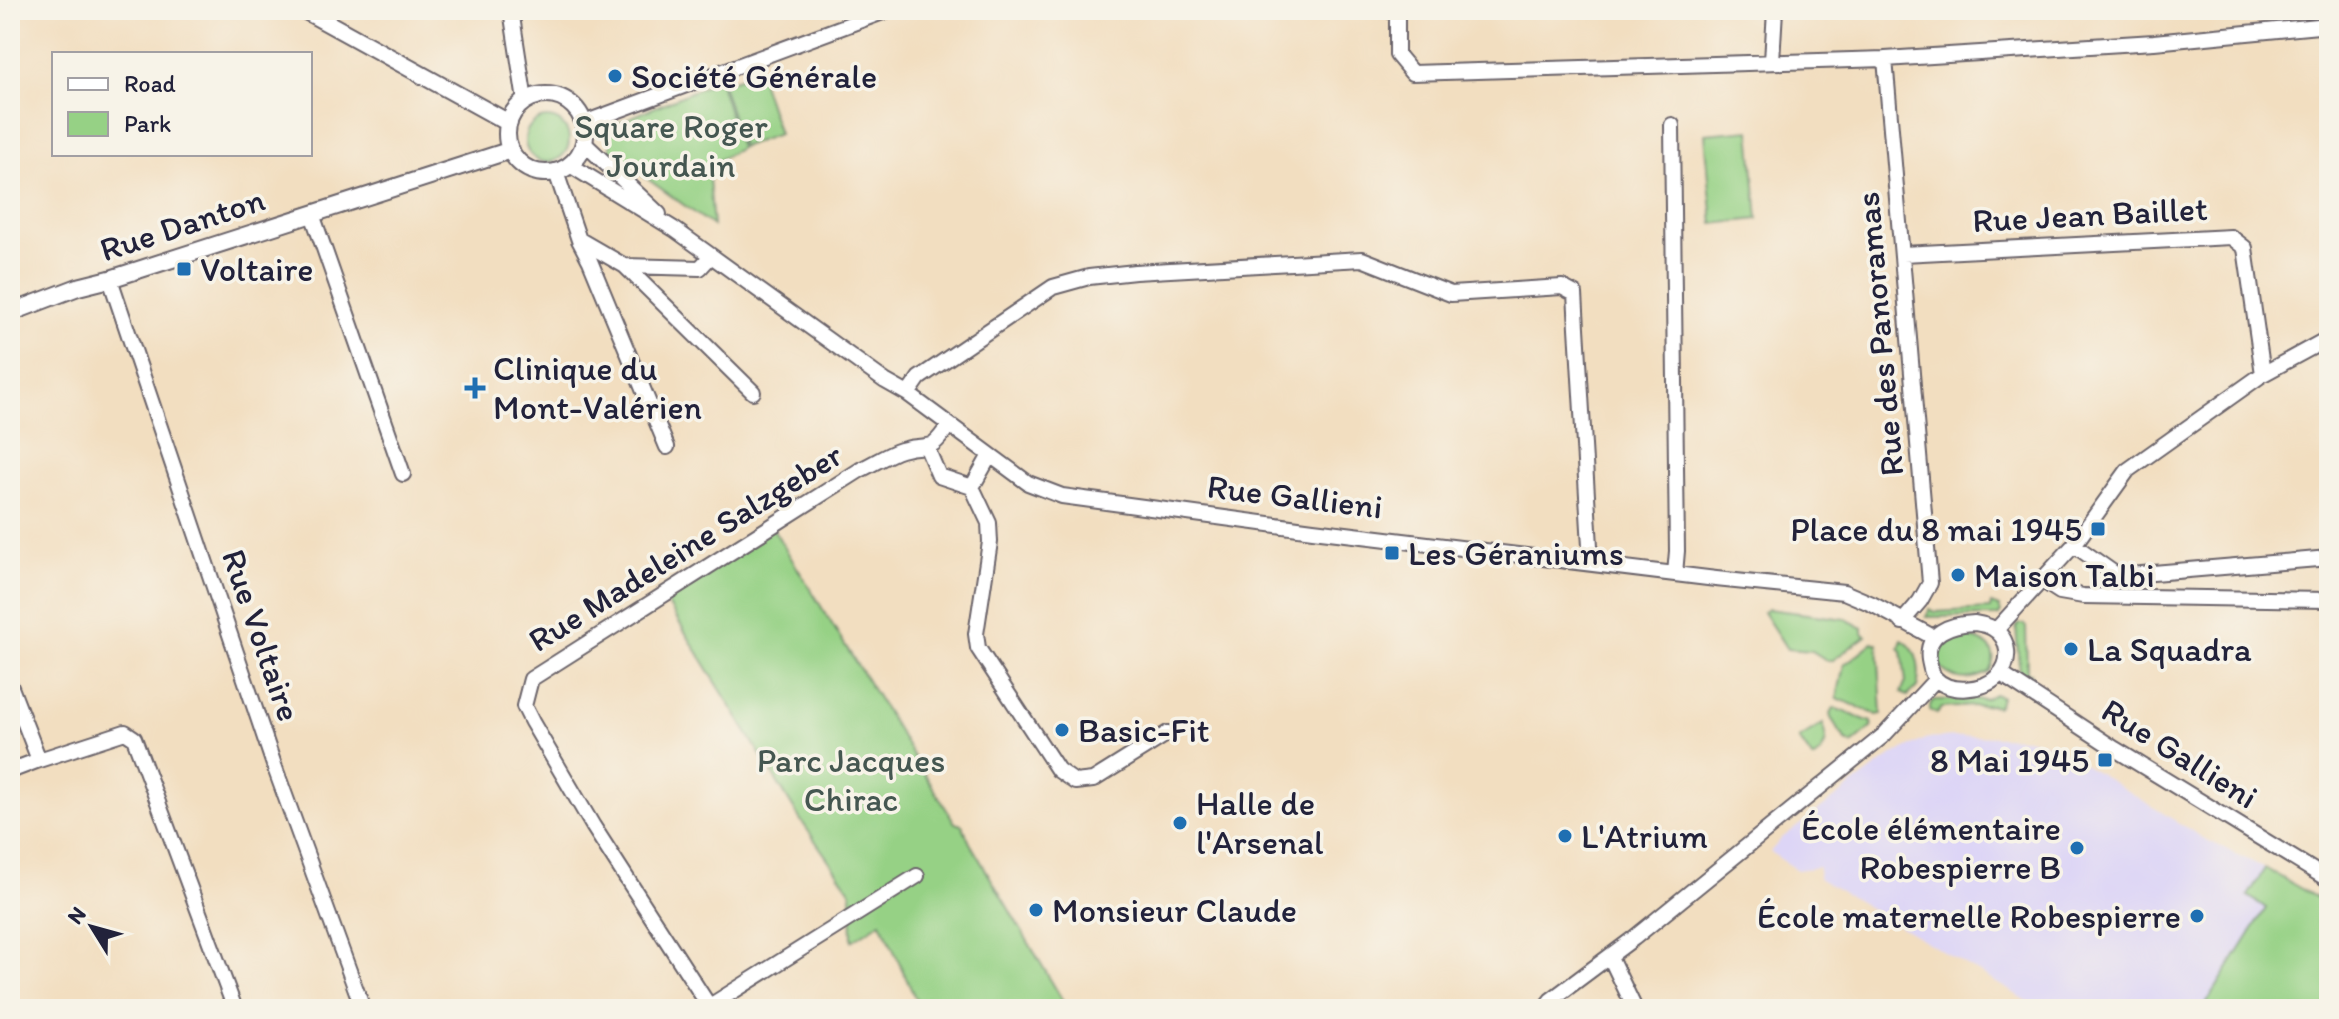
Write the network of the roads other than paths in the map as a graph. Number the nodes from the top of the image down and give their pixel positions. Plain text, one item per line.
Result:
1 (304, 10) edge
2 (511, 10) edge
3 (888, 10) edge
4 (1391, 10) edge
5 (1775, 10) edge
6 (2329, 25) edge
7 (1885, 59) junction
8 (1772, 61) junction
9 (525, 101) junction
10 (509, 123) junction
11 (584, 123) junction
12 (1672, 125) dead end
13 (584, 143) junction
14 (511, 150) junction
15 (563, 168) junction
16 (312, 214) junction
17 (674, 229) junction
18 (579, 240) junction
19 (1903, 254) junction
20 (711, 256) junction
21 (625, 266) junction
22 (110, 279) junction
23 (10, 313) edge
24 (2329, 338) edge
25 (2263, 374) junction
26 (753, 392) dead end
27 (908, 394) junction
28 (949, 425) junction
29 (667, 447) dead end
30 (927, 448) junction
31 (989, 457) junction
32 (403, 474) dead end
33 (972, 487) junction
34 (2074, 545) junction
35 (2329, 558) edge
36 (1591, 563) junction
37 (1675, 574) junction
38 (2043, 581) junction
39 (2329, 600) edge
40 (1902, 622) junction
41 (1996, 630) junction
42 (1933, 637) junction
43 (2001, 674) junction
44 (1936, 679) junction
45 (10, 685) edge
46 (1168, 733) dead end
47 (39, 760) junction
48 (10, 771) edge
49 (917, 876) dead end
50 (2329, 880) edge
51 (1610, 957) junction
52 (707, 1008) edge
53 (235, 1009) edge
54 (363, 1009) edge
55 (1544, 1009) edge
56 (1635, 1009) edge

1 - 10 street
2 - 9 street
3 - 11 street
4 - 8 street
5 - 8 street
6 - 7 street
7 - 8 street
7 - 19 street, Rue des Panoramas
9 - 10 street
9 - 11 street
10 - 14 street
11 - 13 street
12 - 37 street
13 - 15 street
13 - 17 street, Rue Gallieni
14 - 15 street
14 - 16 street, Rue Danton
15 - 17 street, Rue Gallieni
15 - 18 street
16 - 22 street, Rue Danton
16 - 32 street
17 - 20 street, Rue Gallieni
18 - 21 street
18 - 29 street
19 - 25 street, Rue Jean Baillet
19 - 40 street, Rue des Panoramas
20 - 21 street
20 - 27 street, Rue Gallieni
21 - 26 street
22 - 23 street, Rue Danton
22 - 54 street, Rue Voltaire
24 - 25 street
25 - 34 street
27 - 28 street, Rue Gallieni
27 - 36 street
28 - 30 street
28 - 31 street, Rue Gallieni
30 - 33 street
30 - 52 street, Rue Madeleine Salzgeber
31 - 33 street
31 - 36 street, Rue Gallieni
33 - 46 street
34 - 35 street
34 - 38 street
36 - 37 street, Rue Gallieni
37 - 40 street, Rue Gallieni
38 - 39 street
38 - 41 street
40 - 42 street, Rue Gallieni
41 - 42 street
41 - 43 street
42 - 44 street
43 - 44 street
43 - 50 street, Rue Gallieni
44 - 51 street
45 - 47 street
47 - 48 street
47 - 53 street
49 - 52 street
51 - 55 street
51 - 56 street

